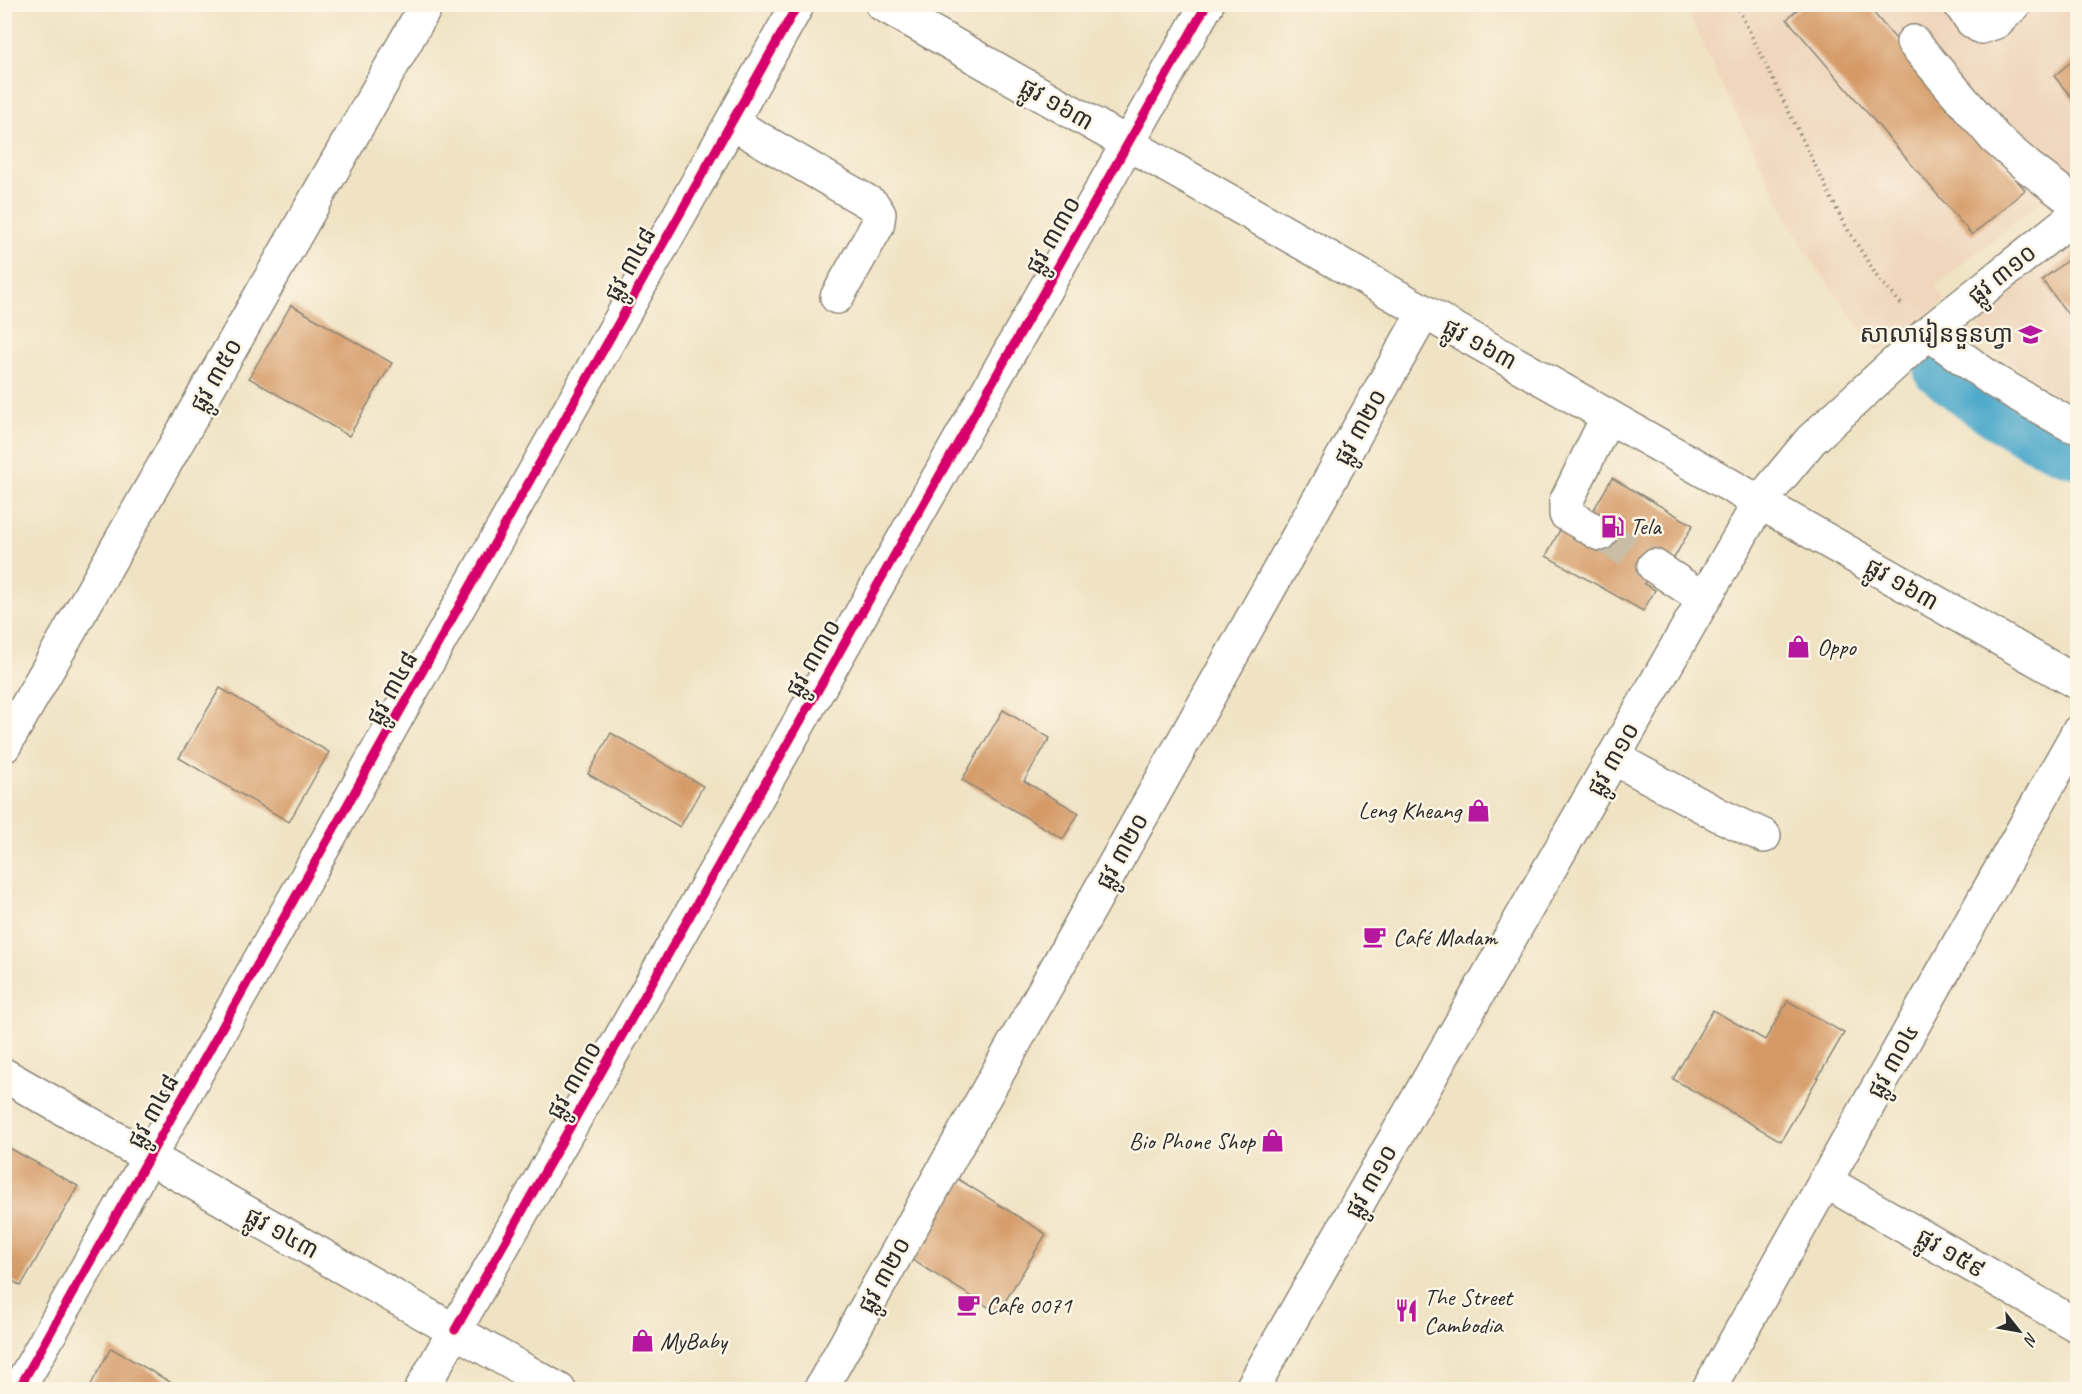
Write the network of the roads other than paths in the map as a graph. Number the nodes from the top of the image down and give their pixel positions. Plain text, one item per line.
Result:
1 (427, 4) edge
2 (798, 4) edge
3 (882, 4) edge
4 (1207, 4) edge
5 (1960, 4) edge
6 (2015, 4) edge
7 (1913, 42) dead end
8 (732, 123) junction
9 (1127, 144) junction
10 (2078, 205) edge
11 (2078, 213) edge
12 (837, 297) dead end
13 (1424, 312) junction
14 (1928, 333) junction
15 (1608, 416) junction
16 (2078, 427) edge
17 (1759, 503) junction
18 (1600, 534) tunnel mouth
19 (1654, 566) tunnel mouth
20 (1704, 599) junction
21 (2078, 683) edge
22 (2078, 732) edge
23 (4, 746) edge
24 (1614, 758) junction
25 (1764, 836) dead end
26 (4, 1076) edge
27 (150, 1158) junction
28 (1825, 1181) junction
29 (2078, 1326) edge
30 (455, 1330) junction
31 (18, 1389) edge
32 (422, 1389) edge
33 (559, 1389) edge
34 (820, 1389) edge
35 (1251, 1389) edge
36 (1708, 1389) edge

1 - 23 street, ផ្លូវ ៣៥០
2 - 8 street, ផ្លូវ ៣៤៨
3 - 9 street, ផ្លូវ ១៦៣
4 - 9 street, ផ្លូវ ៣៣០
5 - 6 street
7 - 10 street
8 - 12 street
8 - 27 street, ផ្លូវ ៣៤៨
9 - 13 street, ផ្លូវ ១៦៣
9 - 30 street, ផ្លូវ ៣៣០
11 - 14 street, ផ្លូវ ៣១០
13 - 15 street, ផ្លូវ ១៦៣
13 - 34 street, ផ្លូវ ៣២០
14 - 16 street
14 - 17 street, ផ្លូវ ៣១០
15 - 17 street, ផ្លូវ ១៦៣
15 - 18 street
17 - 20 street, ផ្លូវ ៣១០
17 - 21 street, ផ្លូវ ១៦៣
19 - 20 street
20 - 24 street, ផ្លូវ ៣១០
22 - 28 street, ផ្លូវ ៣០៤
24 - 25 street
24 - 35 street, ផ្លូវ ៣១០
26 - 27 street, ផ្លូវ ១៤៣
27 - 30 street, ផ្លូវ ១៤៣
27 - 31 street, ផ្លូវ ៣៤៨
28 - 29 street, ផ្លូវ ១៥៩
28 - 36 street, ផ្លូវ ៣០៤
30 - 32 street, ផ្លូវ ៣៣០
30 - 33 street, ផ្លូវ ១៤៣

